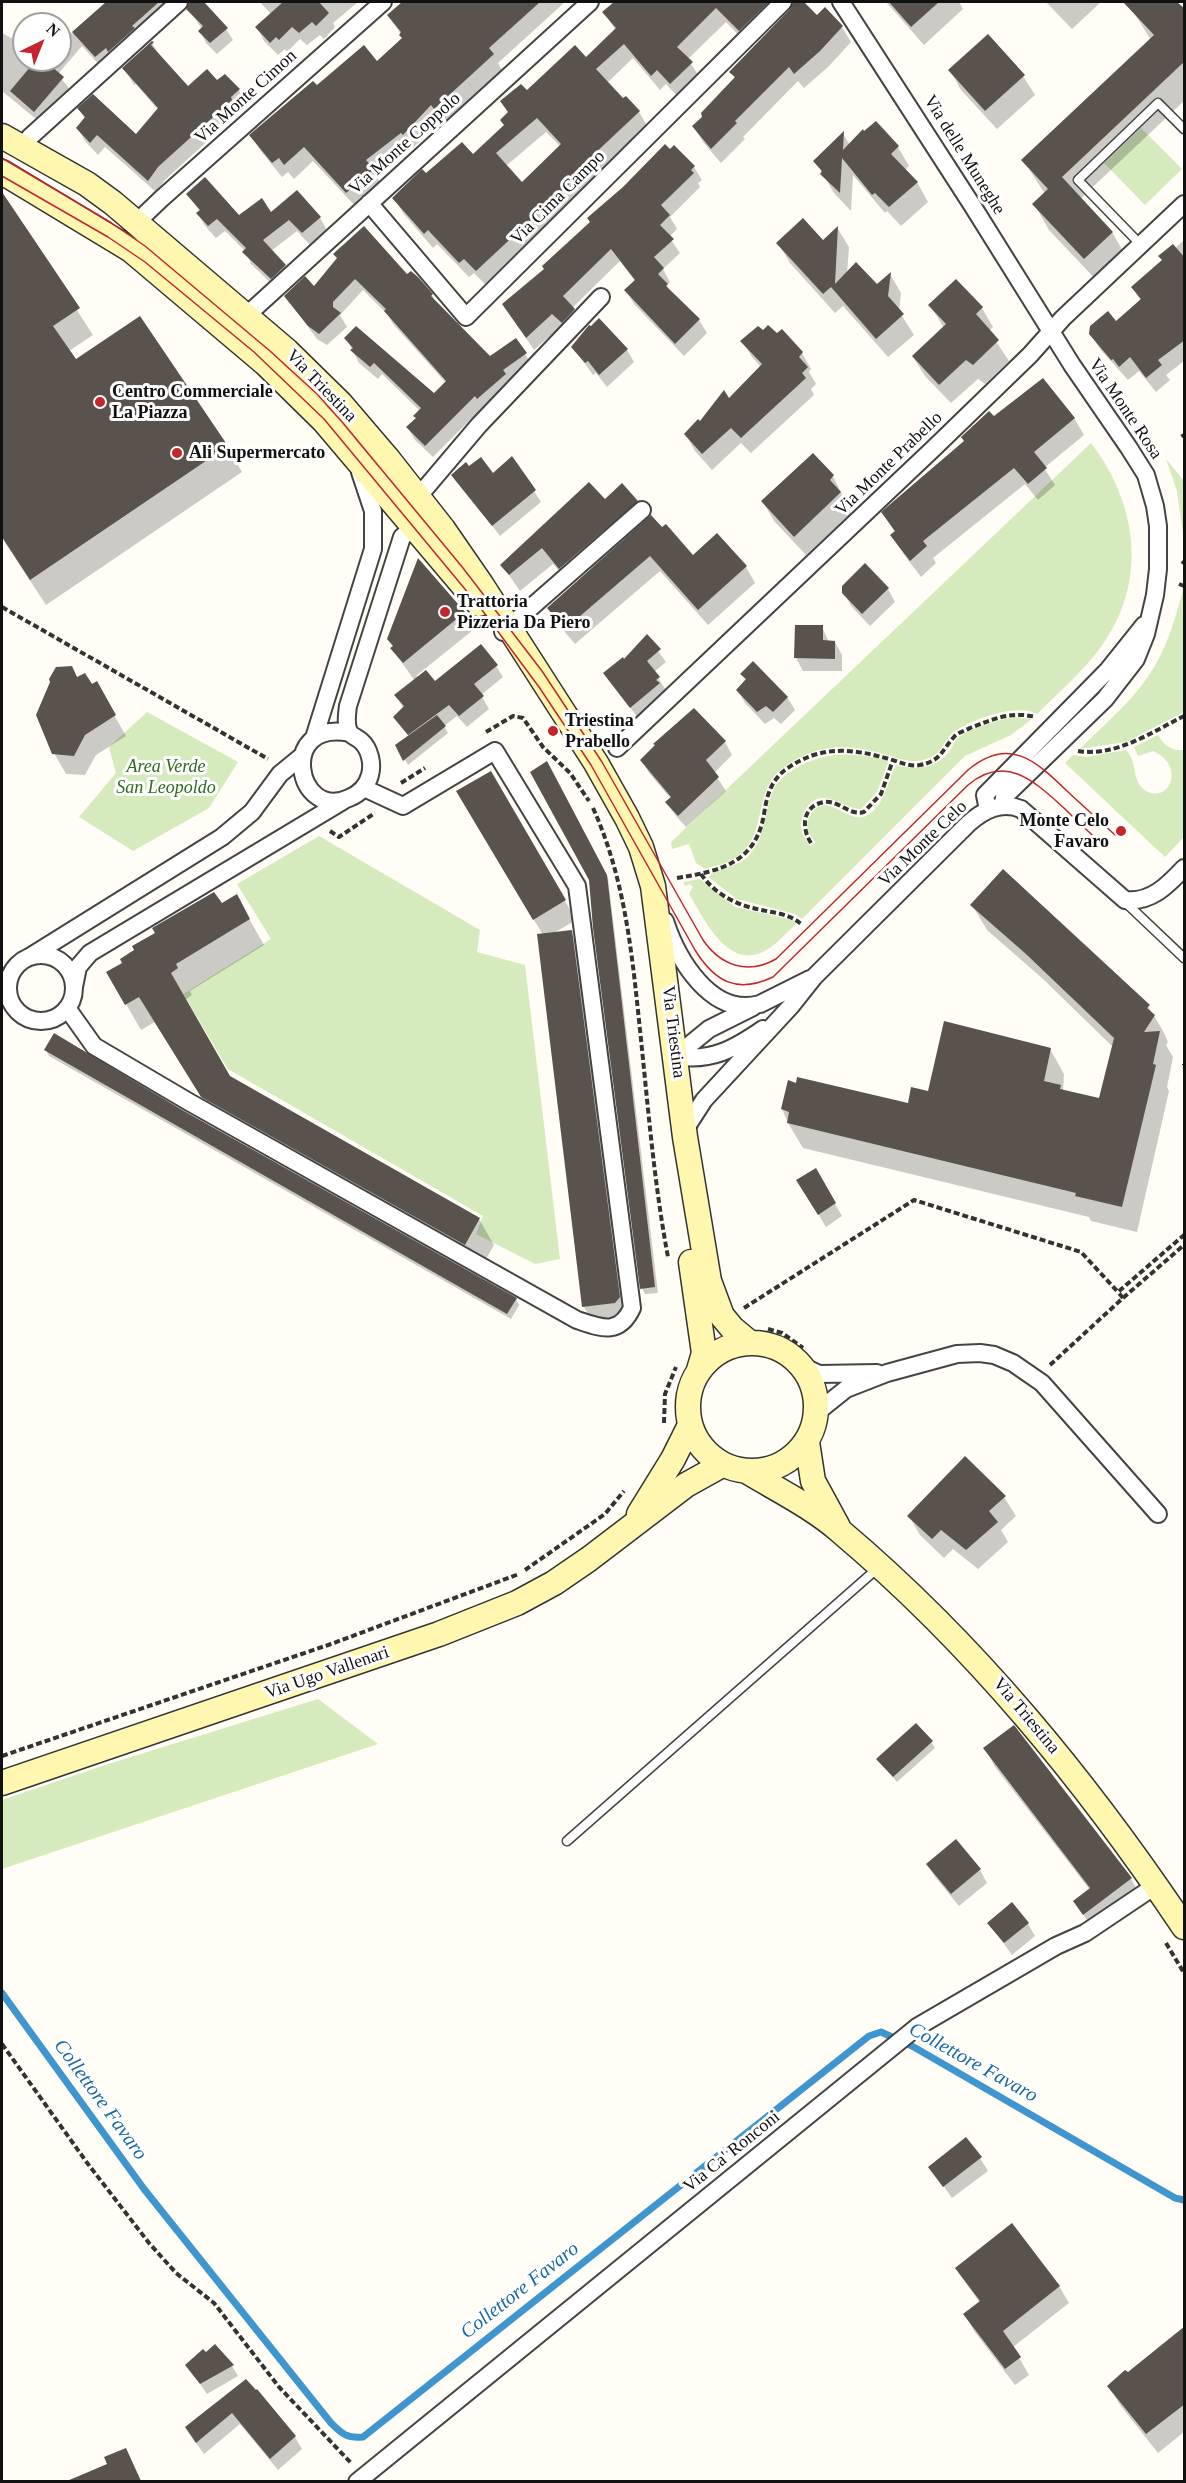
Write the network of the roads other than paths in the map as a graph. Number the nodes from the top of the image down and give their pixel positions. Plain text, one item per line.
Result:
1 (179, 2) edge
2 (383, 2) edge
3 (590, 2) edge
4 (783, 2) edge
5 (841, 2) edge
6 (1185, 129) edge
7 (18, 140) edge
8 (2, 172) edge
9 (369, 203) junction
10 (1185, 204) edge
11 (136, 223) junction
12 (1141, 245) junction
13 (602, 297) dead end
14 (246, 316) junction
15 (1051, 331) junction
16 (355, 457) junction
17 (417, 496) junction
18 (642, 510) dead end
19 (408, 528) junction
20 (373, 549) junction
21 (481, 584) junction
22 (506, 630) junction
23 (350, 733) junction
24 (314, 738) junction
25 (616, 748) dead end
26 (302, 756) junction
27 (364, 788) junction
28 (344, 800) junction
29 (995, 808) junction
30 (1185, 868) edge
31 (653, 886) junction
32 (1118, 896) junction
33 (31, 956) junction
34 (1185, 958) edge
35 (814, 977) junction
36 (5, 982) edge
37 (74, 987) junction
38 (760, 1004) junction
39 (68, 1008) junction
40 (785, 1012) junction
41 (676, 1056) junction
42 (687, 1138) junction
43 (757, 1335) junction
44 (804, 1358) junction
45 (688, 1366) junction
46 (887, 1373) junction
47 (816, 1413) junction
48 (690, 1425) junction
49 (807, 1442) junction
50 (722, 1465) junction
51 (748, 1472) junction
52 (1158, 1514) dead end
53 (633, 1524) junction
54 (839, 1530) junction
55 (879, 1567) junction
56 (2, 1783) edge
57 (567, 1841) dead end
58 (1155, 1886) junction
59 (1185, 1927) edge
60 (360, 2479) edge

1 - 7 street
2 - 11 street, Via Monte Cimon
3 - 9 street, Via Monte Coppolo
4 - 9 street, Via Cima Campo
5 - 15 street, Via delle Muneghe
6 - 12 lane
7 - 11 street, Via Triestina
8 - 16 street, Via Triestina
9 - 14 street, Via Monte Coppolo
10 - 12 street, Via Monte Prabello
11 - 14 street, Via Triestina
12 - 15 street, Via Monte Prabello
13 - 17 street
14 - 17 street, Via Triestina
15 - 25 street, Via Monte Prabello
15 - 29 street, Via Monte Rosa
16 - 19 street, Via Triestina
16 - 20 street
17 - 19 street
17 - 21 street, Via Triestina
18 - 22 street
19 - 20 street
19 - 21 street
19 - 22 street, Via Triestina
19 - 23 street
20 - 24 street
21 - 22 street, Via Triestina
22 - 31 street, Via Triestina
23 - 24 street
23 - 27 street
24 - 26 street
26 - 28 street
26 - 33 street
27 - 28 street
27 - 39 street
28 - 37 street
29 - 32 street
29 - 35 street, Via Monte Celo
30 - 32 street
31 - 38 street, Via Monte Celo
31 - 41 street, Via Triestina
32 - 34 lane
33 - 36 street
33 - 37 street
35 - 38 street, Via Monte Celo
35 - 40 street, Via Monte Celo
36 - 39 street
37 - 39 street
38 - 41 street, Via Monte Celo
40 - 41 street, Via Monte Celo
40 - 42 street, Via Monte Celo
41 - 42 street, Via Triestina
42 - 43 street
42 - 45 street, Via Triestina
43 - 44 street
43 - 45 street
44 - 46 street
44 - 47 street
45 - 48 street
46 - 47 street
46 - 52 street
47 - 49 street
48 - 50 street
48 - 53 street, Via Ugo Vallenari
49 - 51 street
49 - 54 street, Via Triestina
50 - 51 street
50 - 53 street, Via Ugo Vallenari
51 - 54 street, Via Triestina
53 - 56 street, Via Ugo Vallenari
54 - 55 street, Via Triestina
55 - 57 lane
55 - 58 street, Via Triestina
58 - 59 street, Via Triestina
58 - 60 street, Via Ca' Ronconi

